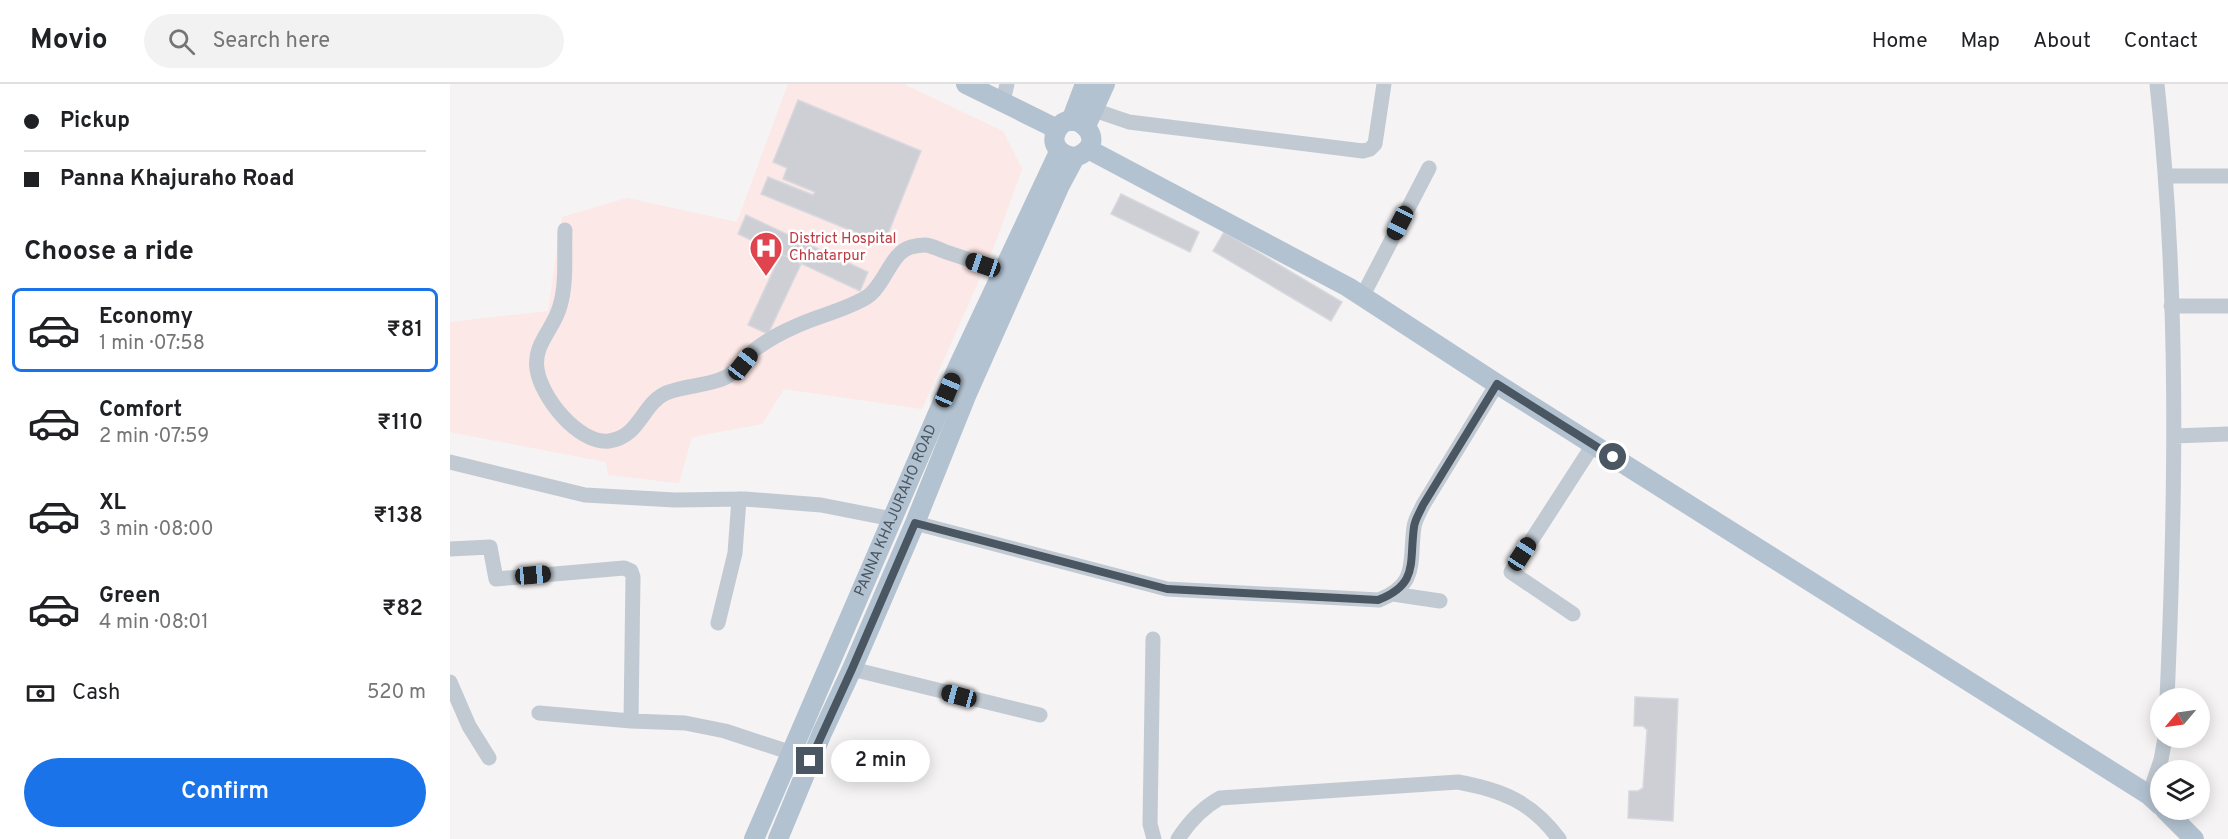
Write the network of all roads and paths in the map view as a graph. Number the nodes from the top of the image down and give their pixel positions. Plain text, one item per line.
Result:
1 (966, 84) edge
2 (1086, 84) edge
3 (1106, 84) edge
4 (1384, 84) edge
5 (2157, 84) edge
6 (1005, 93) edge
7 (1077, 122) junction
8 (1074, 153) junction
9 (1429, 168) dead end
10 (2165, 176) junction
11 (2228, 176) edge
12 (565, 230) dead end
13 (1002, 271) junction
14 (1362, 297) junction
15 (2171, 306) junction
16 (2228, 306) edge
17 (1497, 384) junction
18 (2228, 434) edge
19 (2174, 436) junction
20 (1593, 445) junction
21 (450, 462) edge
22 (740, 499) junction
23 (892, 519) junction
24 (915, 523) junction
25 (450, 549) edge
26 (1393, 594) junction
27 (1440, 601) dead end
28 (1573, 614) dead end
29 (718, 623) dead end
30 (1153, 639) dead end
31 (852, 669) junction
32 (450, 682) edge
33 (2167, 688) edge
34 (539, 713) dead end
35 (1040, 715) dead end
36 (631, 721) junction
37 (792, 753) junction
38 (489, 758) dead end
39 (2150, 797) edge
40 (2175, 820) edge
41 (754, 839) edge
42 (778, 839) edge
43 (1154, 839) edge
44 (1178, 839) edge
45 (1559, 839) edge
46 (2194, 839) edge

1 - 6 main road
2 - 7 main road
3 - 7 main road
4 - 7 street
5 - 10 street
6 - 7 main road
7 - 8 main road
7 - 8 main road
8 - 13 main road, PANNA KHAJURAHO ROAD
8 - 14 main road
8 - 24 main road, PANNA KHAJURAHO ROAD
9 - 14 street
10 - 11 street
10 - 15 street
12 - 13 street
13 - 23 main road, PANNA KHAJURAHO ROAD
14 - 17 main road
15 - 16 street
15 - 19 street
17 - 20 main road
17 - 26 street
18 - 19 street
19 - 33 street
20 - 28 street
20 - 39 main road
21 - 22 street
22 - 23 street
22 - 29 street
23 - 37 main road, PANNA KHAJURAHO ROAD
24 - 26 street
24 - 31 main road, PANNA KHAJURAHO ROAD
25 - 36 street
26 - 27 street
30 - 43 street
31 - 35 street
31 - 42 main road, PANNA KHAJURAHO ROAD
32 - 38 street
34 - 36 street
36 - 37 street
37 - 41 main road, PANNA KHAJURAHO ROAD
40 - 46 main road
44 - 45 street

